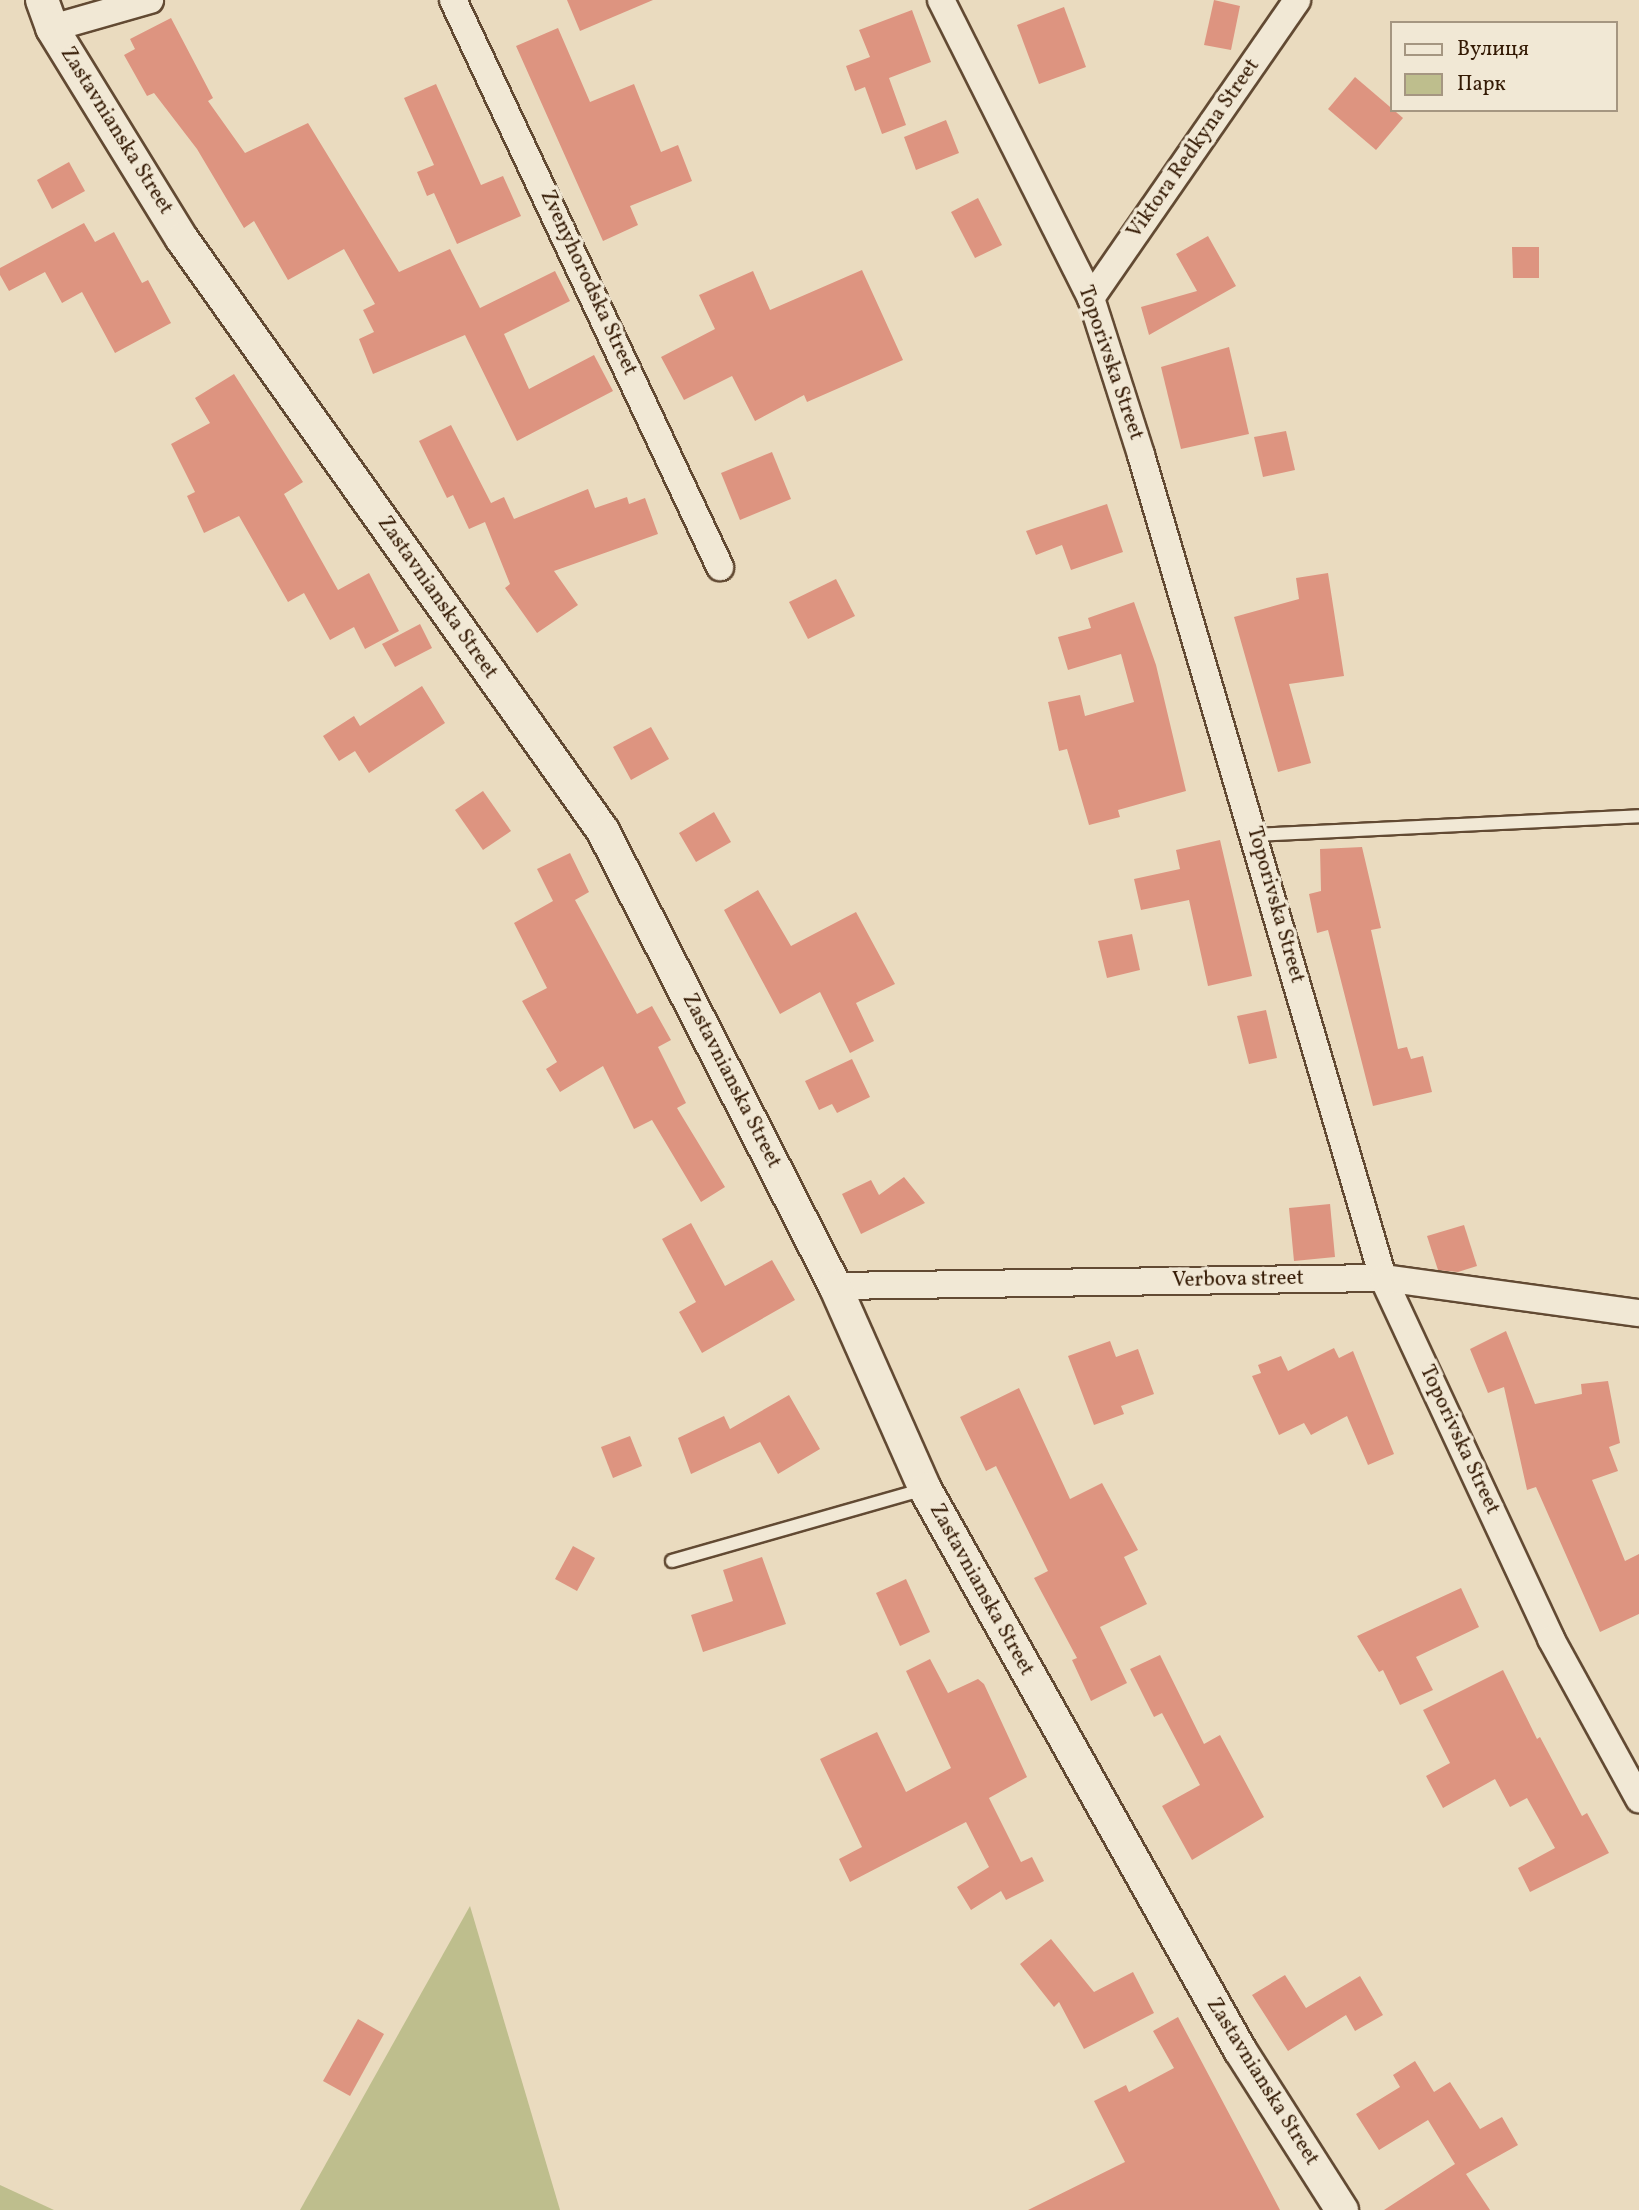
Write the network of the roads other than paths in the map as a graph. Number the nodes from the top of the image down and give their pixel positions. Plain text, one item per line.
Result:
1 (150, 0) edge
2 (453, 0) edge
3 (941, 0) edge
4 (1297, 0) edge
5 (47, 14) edge
6 (1090, 298) junction
7 (720, 567) dead end
8 (1639, 816) edge
9 (1255, 835) junction
10 (1383, 1278) junction
11 (835, 1286) junction
12 (1639, 1313) edge
13 (925, 1489) junction
14 (672, 1561) dead end
15 (1639, 1798) edge
16 (1342, 2210) edge

1 - 5 street
2 - 7 street, Zvenyhorodska Street
3 - 6 street, Toporivska Street
4 - 6 street, Viktora Redkyna Street
5 - 11 street, Zastavnianska Street
6 - 9 street, Toporivska Street
8 - 9 lane
9 - 10 street, Toporivska Street
10 - 11 street, Verbova street
10 - 12 street, Verbova street
10 - 15 street, Toporivska Street
11 - 13 street, Zastavnianska Street
13 - 14 lane
13 - 16 street, Zastavnianska Street

